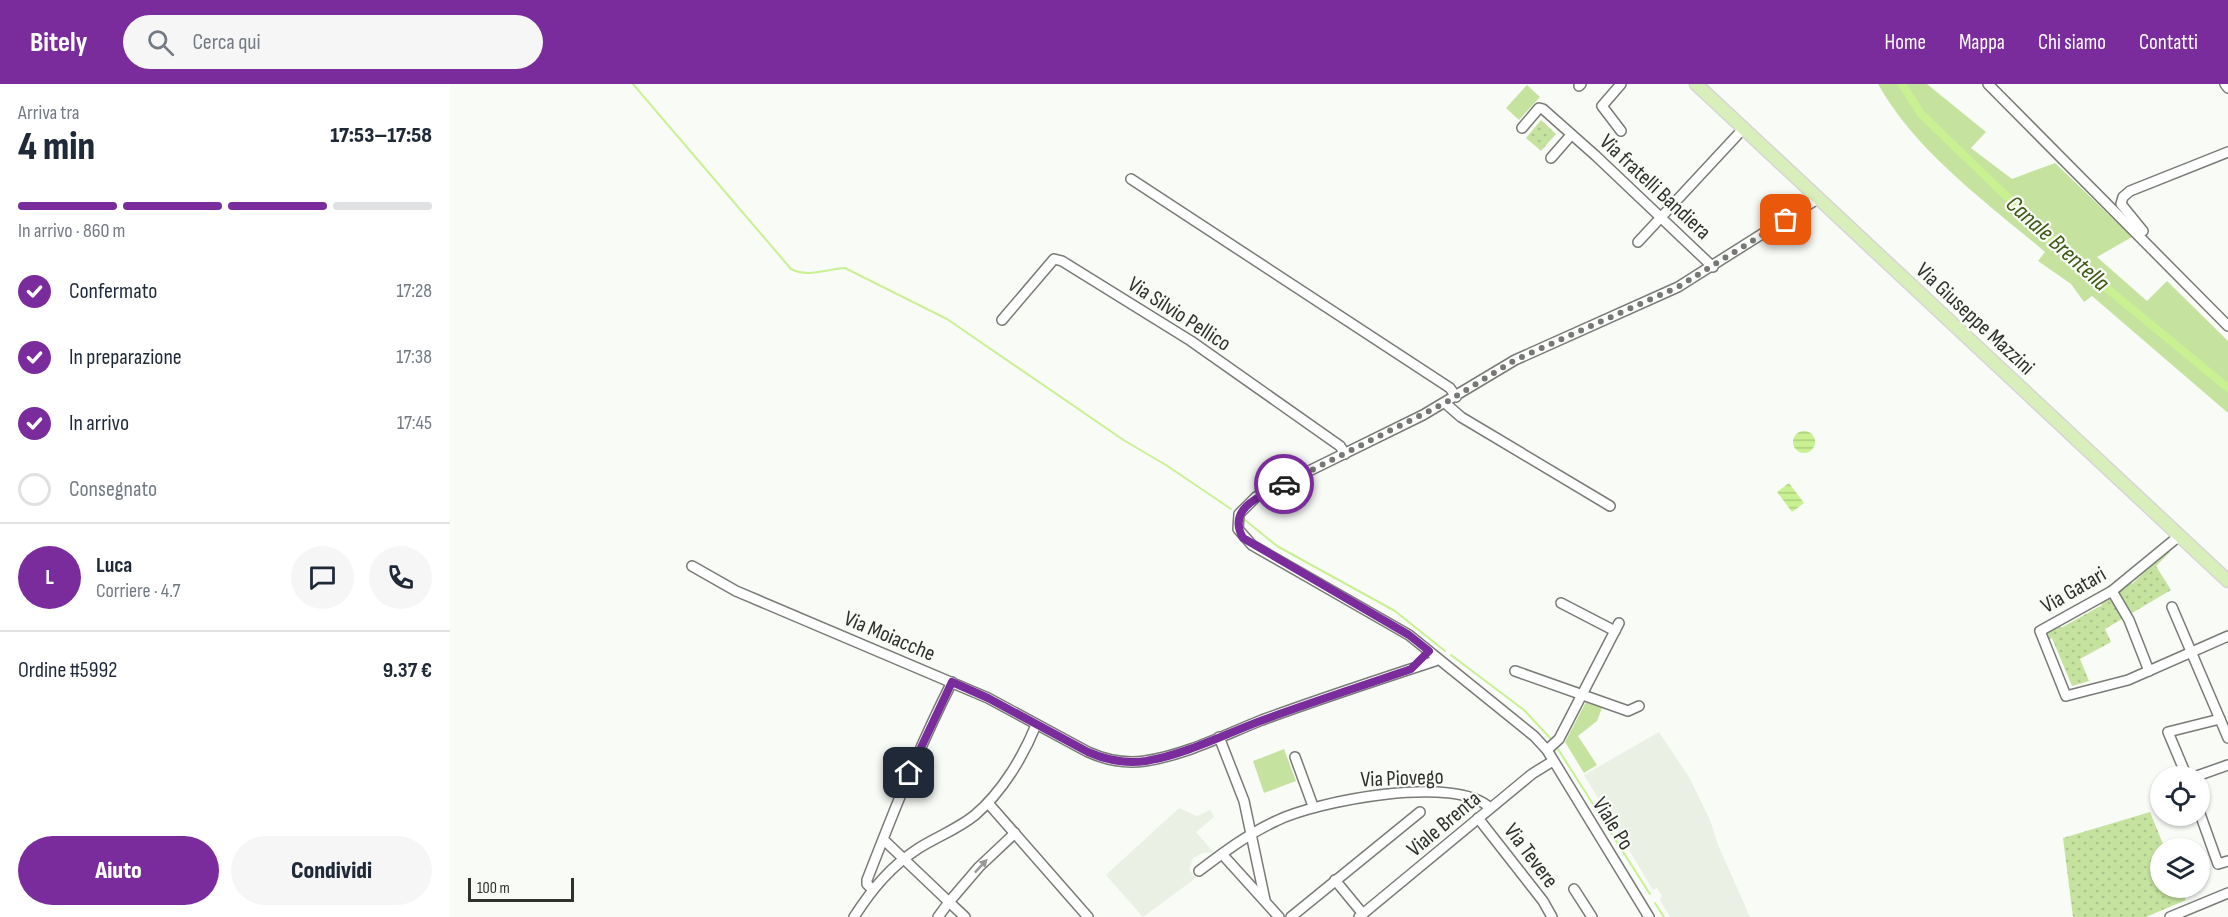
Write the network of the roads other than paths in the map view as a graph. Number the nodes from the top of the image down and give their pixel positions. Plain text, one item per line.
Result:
1 (1622, 84) edge
2 (1696, 84) edge
3 (1988, 84) edge
4 (2225, 84) edge
5 (2228, 88) edge
6 (1522, 128) dead end
7 (1743, 129) junction
8 (1621, 131) dead end
9 (1571, 135) junction
10 (2228, 153) edge
11 (1551, 158) dead end
12 (1131, 179) dead end
13 (1819, 198) junction
14 (1661, 219) junction
15 (2140, 236) junction
16 (1638, 242) dead end
17 (1713, 267) junction
18 (1002, 320) dead end
19 (2228, 326) edge
20 (1456, 397) junction
21 (1445, 403) junction
22 (1345, 454) junction
23 (1610, 506) dead end
24 (2179, 536) junction
25 (692, 566) dead end
26 (2228, 581) edge
27 (2113, 594) junction
28 (1561, 603) dead end
29 (2172, 607) dead end
30 (2228, 636) edge
31 (1429, 651) junction
32 (2193, 652) junction
33 (1437, 658) junction
34 (1411, 669) junction
35 (1515, 671) dead end
36 (2149, 671) junction
37 (952, 682) junction
38 (1583, 694) junction
39 (1639, 706) dead end
40 (2220, 719) junction
41 (1036, 725) junction
42 (1220, 737) junction
43 (2228, 738) edge
44 (1547, 750) junction
45 (1295, 757) dead end
46 (1553, 761) junction
47 (2228, 765) edge
48 (2183, 766) edge
49 (2210, 771) edge
50 (988, 803) junction
51 (1313, 806) junction
52 (1491, 808) junction
53 (1420, 812) dead end
54 (1478, 818) junction
55 (2204, 826) edge
56 (1015, 833) junction
57 (1251, 833) junction
58 (886, 842) dead end
59 (1222, 854) junction
60 (904, 859) junction
61 (2228, 861) edge
62 (1199, 871) dead end
63 (1335, 880) junction
64 (872, 889) junction
65 (1574, 889) dead end
66 (2228, 893) edge
67 (1265, 900) junction
68 (949, 902) junction
69 (1361, 916) edge
70 (854, 917) edge
71 (938, 917) edge
72 (965, 917) edge
73 (1088, 917) edge
74 (1279, 917) edge
75 (1291, 917) edge
76 (1552, 917) edge
77 (1592, 917) edge
78 (1649, 917) edge
79 (2170, 917) edge

1 - 8 street
2 - 7 main road, Via Giuseppe Mazzini
3 - 15 street
4 - 5 street
6 - 9 street, Via fratelli Bandiera
7 - 13 main road, Via Giuseppe Mazzini
7 - 14 street
9 - 11 street, Via fratelli Bandiera
9 - 14 street, Via fratelli Bandiera
10 - 15 street
12 - 20 street
13 - 17 street
13 - 24 main road, Via Giuseppe Mazzini
14 - 16 street
14 - 17 street, Via fratelli Bandiera
15 - 19 street
17 - 20 street
18 - 22 street, Via Silvio Pellico
20 - 21 street
21 - 22 street
21 - 23 street
22 - 31 street
24 - 26 main road, Via Giuseppe Mazzini
24 - 27 street, Via Gatari
25 - 37 street, Via Moiacche
27 - 36 street
27 - 36 street, Via Gatari
28 - 38 street
29 - 32 street
30 - 32 street
31 - 33 street
31 - 34 street, Via Moiacche
32 - 36 street
32 - 40 street
33 - 34 street, Via Moiacche
33 - 44 street, Viale Po
34 - 42 street, Via Moiacche
35 - 38 street
37 - 41 street, Via Moiacche
37 - 64 street
38 - 39 street
38 - 44 street
40 - 43 street
40 - 48 street
41 - 42 street, Via Moiacche
41 - 50 street
42 - 57 street
44 - 46 street, Viale Po
45 - 51 street
46 - 52 street, Viale Brenta
46 - 78 street, Viale Po
47 - 49 street
50 - 56 street
50 - 60 street
51 - 52 street, Via Piovego
51 - 57 street, Via Piovego
52 - 54 street, Viale Brenta
53 - 63 street
54 - 69 street, Viale Brenta
54 - 76 street, Via Tevere
55 - 61 street
68 -> 56 street
56 - 73 street
57 - 59 street, Via Piovego
57 - 67 street
58 - 60 street
59 - 62 street, Via Piovego
59 - 67 street
60 - 64 street
60 - 68 street
63 - 69 street
63 - 75 street
64 - 70 street
65 - 77 street
66 - 79 street
67 - 74 street
68 - 71 street
68 - 72 street

